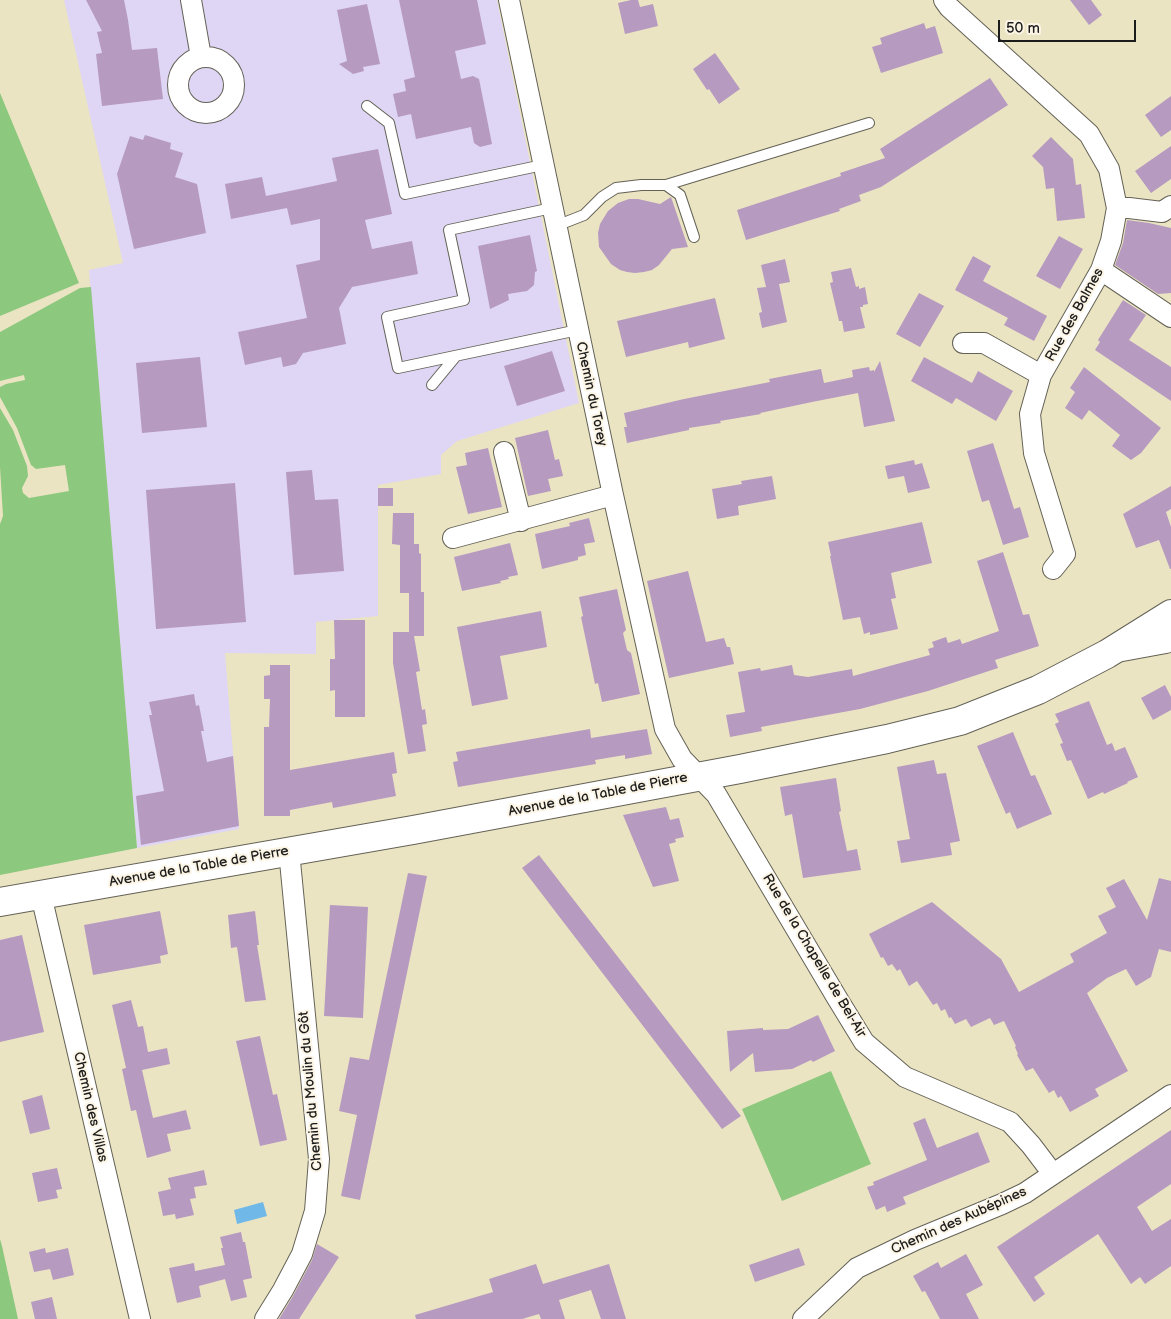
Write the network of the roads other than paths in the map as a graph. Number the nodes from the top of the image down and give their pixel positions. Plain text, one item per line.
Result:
1 (191, 0) edge
2 (509, 0) edge
3 (944, 0) edge
4 (200, 57) dead end
5 (367, 106) dead end
6 (869, 122) dead end
7 (544, 165) junction
8 (666, 185) junction
9 (1171, 206) edge
10 (1117, 208) junction
11 (554, 217) junction
12 (694, 237) dead end
13 (1101, 270) junction
14 (1171, 317) edge
15 (578, 330) junction
16 (964, 343) dead end
17 (456, 356) junction
18 (1041, 375) junction
19 (432, 384) dead end
20 (504, 452) dead end
21 (613, 495) junction
22 (521, 520) junction
23 (453, 538) dead end
24 (1053, 569) dead end
25 (1171, 614) edge
26 (1171, 640) edge
27 (1107, 654) junction
28 (699, 776) junction
29 (289, 851) junction
30 (41, 895) junction
31 (0, 902) edge
32 (1171, 1095) edge
33 (1053, 1174) junction
34 (140, 1319) edge
35 (265, 1319) edge
36 (804, 1319) edge

1 - 4 street
2 - 7 street, Chemin du Torey
3 - 10 street, Rue des Balmes
5 - 7 lane
6 - 8 lane
7 - 11 street, Chemin du Torey
8 - 11 lane
8 - 12 lane
9 - 10 street
10 - 13 street, Rue des Balmes
11 - 15 street, Chemin du Torey
11 - 17 lane
13 - 14 street
13 - 18 street, Rue des Balmes
15 - 17 lane
15 - 21 street, Chemin du Torey
16 - 18 street
17 - 19 lane
18 - 24 street, Rue des Balmes
20 - 22 street
21 - 22 street
21 - 28 street, Chemin du Torey
22 - 23 street
25 - 27 main road, Avenue de la Table de Pierre
26 - 27 street
27 - 28 main road, Avenue de la Table de Pierre
28 - 29 main road, Avenue de la Table de Pierre
28 - 33 street, Rue de la Chapelle de Bel-Air
29 - 30 main road, Avenue de la Table de Pierre
29 - 35 street, Chemin du Moulin du Gôt
30 - 31 main road, Avenue de la Table de Pierre
30 - 34 street, Chemin des Villas
32 - 33 street, Chemin des Aubépines
33 - 36 street, Chemin des Aubépines

